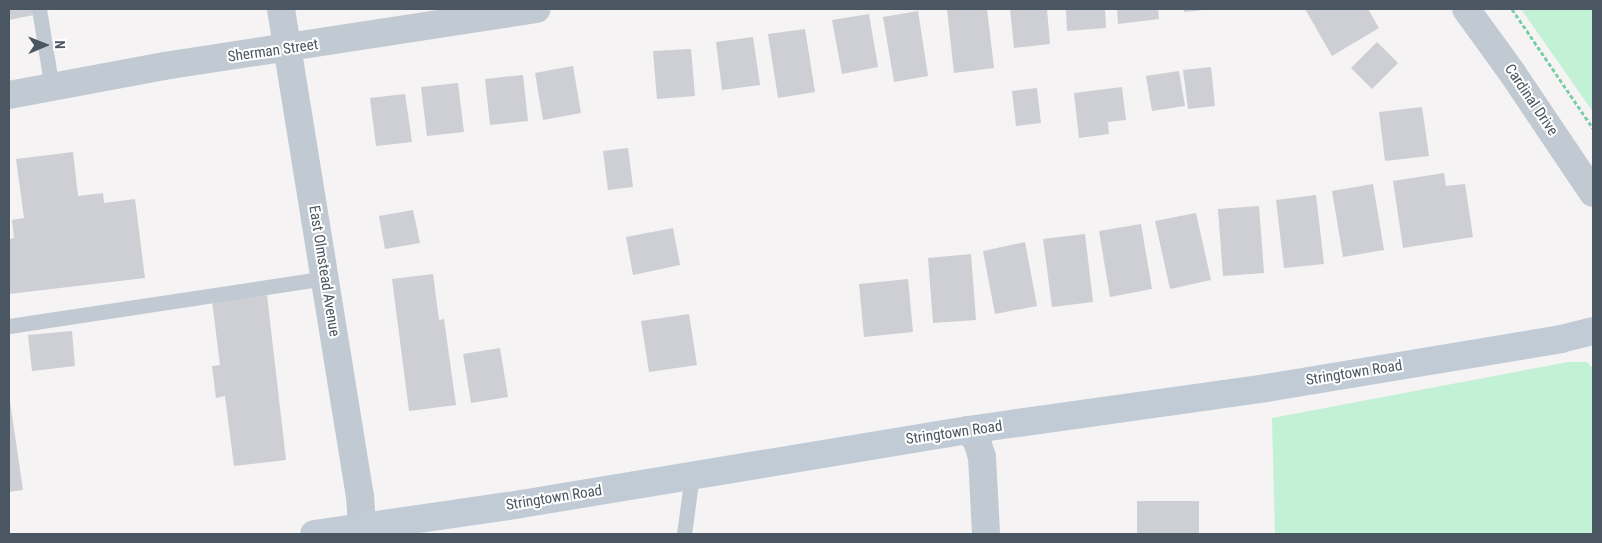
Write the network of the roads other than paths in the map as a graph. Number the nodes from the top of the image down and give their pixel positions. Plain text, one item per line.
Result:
1 (39, 9) edge
2 (281, 9) edge
3 (537, 9) edge
4 (1466, 9) edge
5 (288, 49) junction
6 (52, 88) junction
7 (9, 95) edge
8 (1593, 193) edge
9 (325, 278) junction
10 (9, 326) edge
11 (1593, 331) edge
12 (968, 430) junction
13 (692, 475) junction
14 (362, 531) edge
15 (314, 534) edge
16 (684, 534) edge
17 (986, 534) edge

1 - 6 lane
2 - 5 street, East Olmstead Avenue
3 - 5 street, Sherman Street
4 - 8 street, Cardinal Drive
5 - 6 street, Sherman Street
5 - 9 street, East Olmstead Avenue
6 - 7 street, Sherman Street
9 - 10 lane
9 - 14 street, East Olmstead Avenue
11 - 12 main road, Stringtown Road
12 - 13 main road, Stringtown Road
12 - 17 street
13 - 14 main road, Stringtown Road
13 - 16 lane
14 - 15 main road, Stringtown Road

